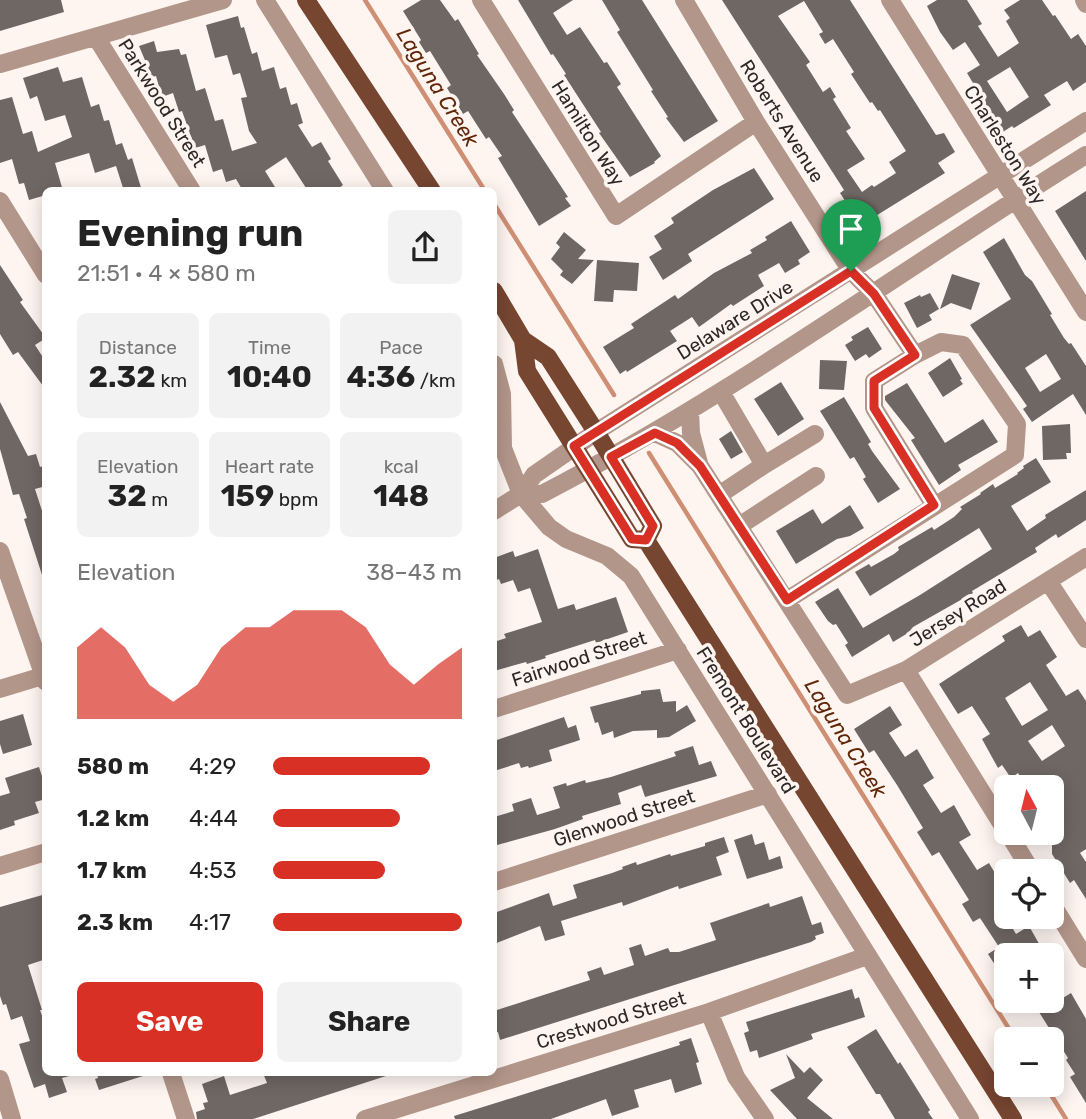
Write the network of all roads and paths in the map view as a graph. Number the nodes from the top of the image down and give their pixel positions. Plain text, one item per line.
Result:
1 (223, 0) edge
2 (265, 0) edge
3 (306, 0) edge
4 (481, 0) edge
5 (684, 0) edge
6 (890, 0) edge
7 (96, 37) junction
8 (0, 65) edge
9 (1086, 121) edge
10 (756, 122) junction
11 (1086, 155) edge
12 (1000, 176) junction
13 (190, 187) edge
14 (382, 187) edge
15 (429, 187) edge
16 (1014, 200) junction
17 (0, 201) edge
18 (42, 269) edge
19 (851, 271) junction
20 (874, 294) junction
21 (497, 296) edge
22 (1086, 312) edge
23 (523, 340) junction
24 (915, 355) junction
25 (497, 376) edge
26 (720, 392) junction
27 (690, 411) junction
28 (596, 432) junction
29 (655, 433) junction
30 (815, 434) dead end
31 (574, 446) junction
32 (611, 457) junction
33 (764, 465) junction
34 (700, 466) junction
35 (588, 470) junction
36 (816, 476) dead end
37 (521, 494) junction
38 (719, 495) junction
39 (934, 505) junction
40 (497, 509) edge
41 (739, 526) junction
42 (646, 540) junction
43 (0, 551) edge
44 (1086, 557) edge
45 (1048, 581) junction
46 (787, 600) junction
47 (1086, 639) edge
48 (678, 650) junction
49 (42, 669) edge
50 (906, 670) junction
51 (42, 678) edge
52 (0, 689) edge
53 (497, 708) edge
54 (768, 794) junction
55 (994, 811) edge
56 (42, 853) edge
57 (0, 866) edge
58 (497, 881) edge
59 (1064, 923) edge
60 (867, 956) junction
61 (1086, 959) edge
62 (709, 1012) junction
63 (172, 1076) edge
64 (0, 1079) edge
65 (12, 1119) edge
66 (186, 1119) edge
67 (365, 1119) edge
68 (765, 1119) edge
69 (970, 1119) edge
70 (1013, 1119) edge

1 - 7 street
2 - 14 street
3 - 15 main road
4 - 10 street, Hamilton Way
5 - 10 street, Roberts Avenue
6 - 12 street, Charleston Way
7 - 8 street
7 - 13 street, Parkwood Street
9 - 12 street, Delaware Drive
10 - 19 street, Roberts Avenue
11 - 16 street, Delaware Drive
12 - 16 street, Charleston Way
12 - 19 street, Delaware Drive
16 - 20 street, Delaware Drive
16 - 22 street, Charleston Way
17 - 18 street
19 - 20 street, Roberts Avenue
19 - 28 street, Delaware Drive
20 - 24 street, Roberts Avenue
20 - 26 street, Delaware Drive
21 - 23 main road, Fremont Boulevard
23 - 28 main road, Fremont Boulevard
23 - 31 main road, Fremont Boulevard
24 - 39 street
24 - 39 street
25 - 37 street, Fremont Boulevard
26 - 27 street, Delaware Drive
26 - 33 street
27 - 29 street, Delaware Drive
27 - 34 street
28 - 31 street, Delaware Drive
28 - 32 main road, Fremont Boulevard
29 - 32 street, Delaware Drive
29 - 34 street
30 - 33 street
31 - 35 main road, Fremont Boulevard
31 - 37 street, Delaware Drive
32 - 35 street, Delaware Drive
32 - 42 main road, Fremont Boulevard
33 - 38 street
34 - 38 street
35 - 37 street, Delaware Drive
35 - 42 main road, Fremont Boulevard
36 - 41 street
37 - 40 street, Delaware Drive
37 - 48 street, Fremont Boulevard
38 - 41 street
39 - 46 street
41 - 46 street
42 - 70 main road, Fremont Boulevard
43 - 49 street
44 - 45 street, Jersey Road
45 - 47 street
45 - 50 street, Jersey Road
46 - 50 street, Jersey Road
48 - 53 street, Fairwood Street
48 - 54 street, Fremont Boulevard
50 - 55 street
51 - 52 street
54 - 58 street, Glenwood Street
54 - 60 street, Fremont Boulevard
56 - 57 street
59 - 61 street
60 - 62 street, Crestwood Street
60 - 69 street, Fremont Boulevard
62 - 67 street, Crestwood Street
62 - 68 street
63 - 66 street
64 - 65 street

